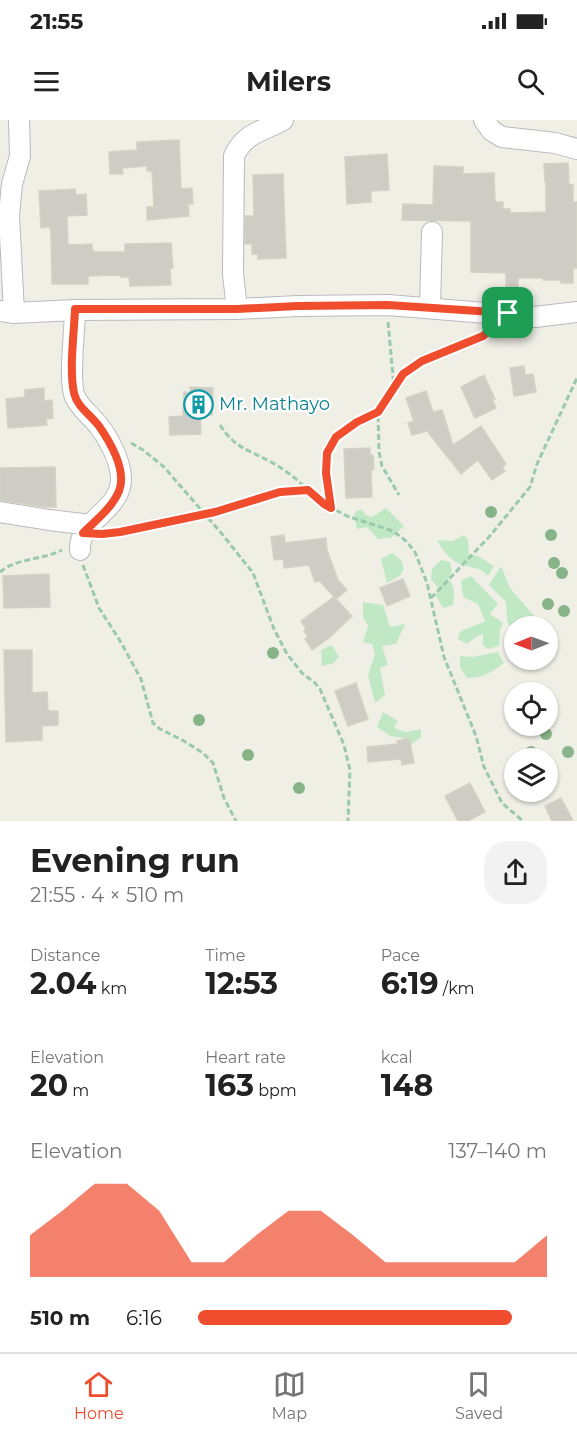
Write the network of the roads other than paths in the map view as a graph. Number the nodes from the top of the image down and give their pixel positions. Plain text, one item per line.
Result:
1 (19, 120) edge
2 (283, 120) edge
3 (484, 120) edge
4 (577, 149) edge
5 (432, 232) dead end
6 (430, 308) junction
7 (75, 309) junction
8 (237, 309) junction
9 (7, 312) edge
10 (577, 312) edge
11 (0, 512) edge

1 - 9 street
2 - 8 street
3 - 4 street
5 - 6 street
6 - 8 street
6 - 10 street
7 - 8 street
7 - 9 street
7 - 11 street

